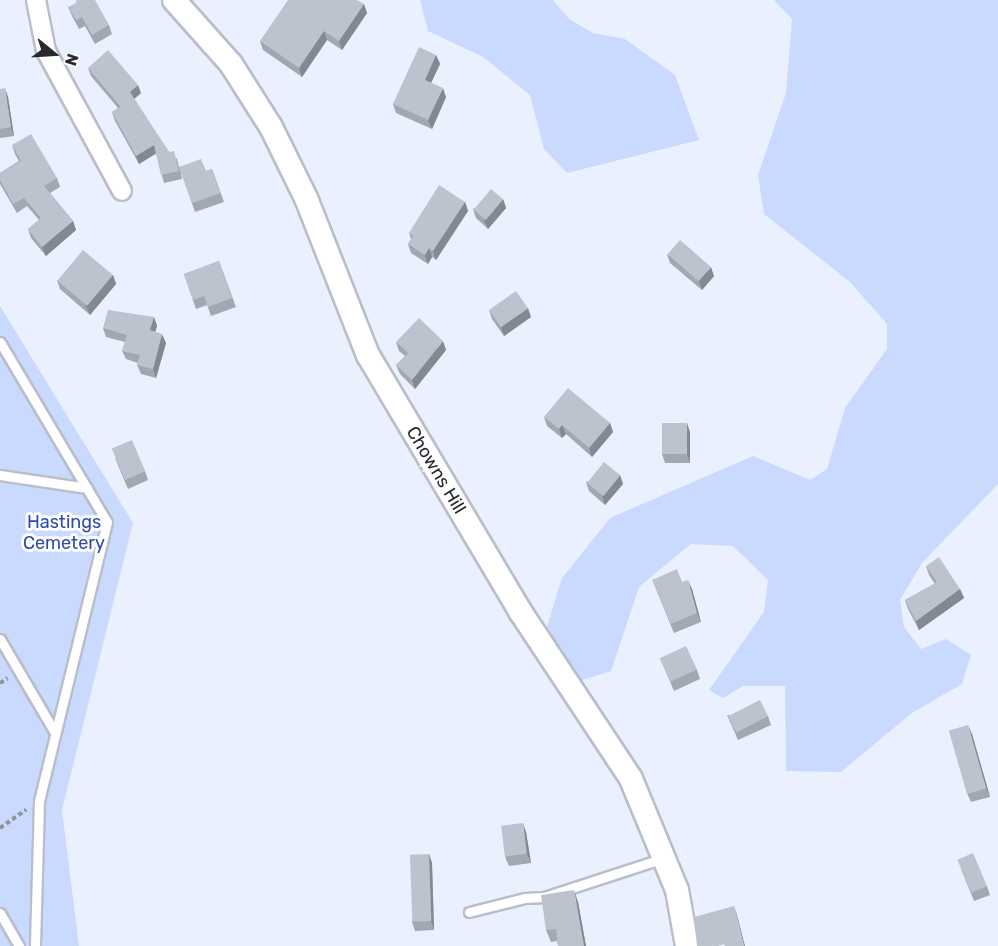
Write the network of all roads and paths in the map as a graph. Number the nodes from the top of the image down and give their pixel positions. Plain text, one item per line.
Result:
1 (36, 0) edge
2 (174, 0) edge
3 (122, 191) dead end
4 (0, 342) edge
5 (0, 476) edge
6 (87, 488) junction
7 (0, 639) edge
8 (54, 731) junction
9 (39, 801) junction
10 (0, 828) edge
11 (664, 858) junction
12 (469, 912) dead end
13 (0, 913) edge
14 (19, 946) edge
15 (35, 946) edge
16 (687, 946) edge

1 - 3 street
2 - 11 street, Chowns Hill
4 - 6 lane
5 - 6 lane
6 - 8 lane
7 - 8 lane
8 - 9 lane
9 - 10 path
9 - 15 lane
11 - 12 lane
11 - 16 street, Chowns Hill
13 - 14 lane

